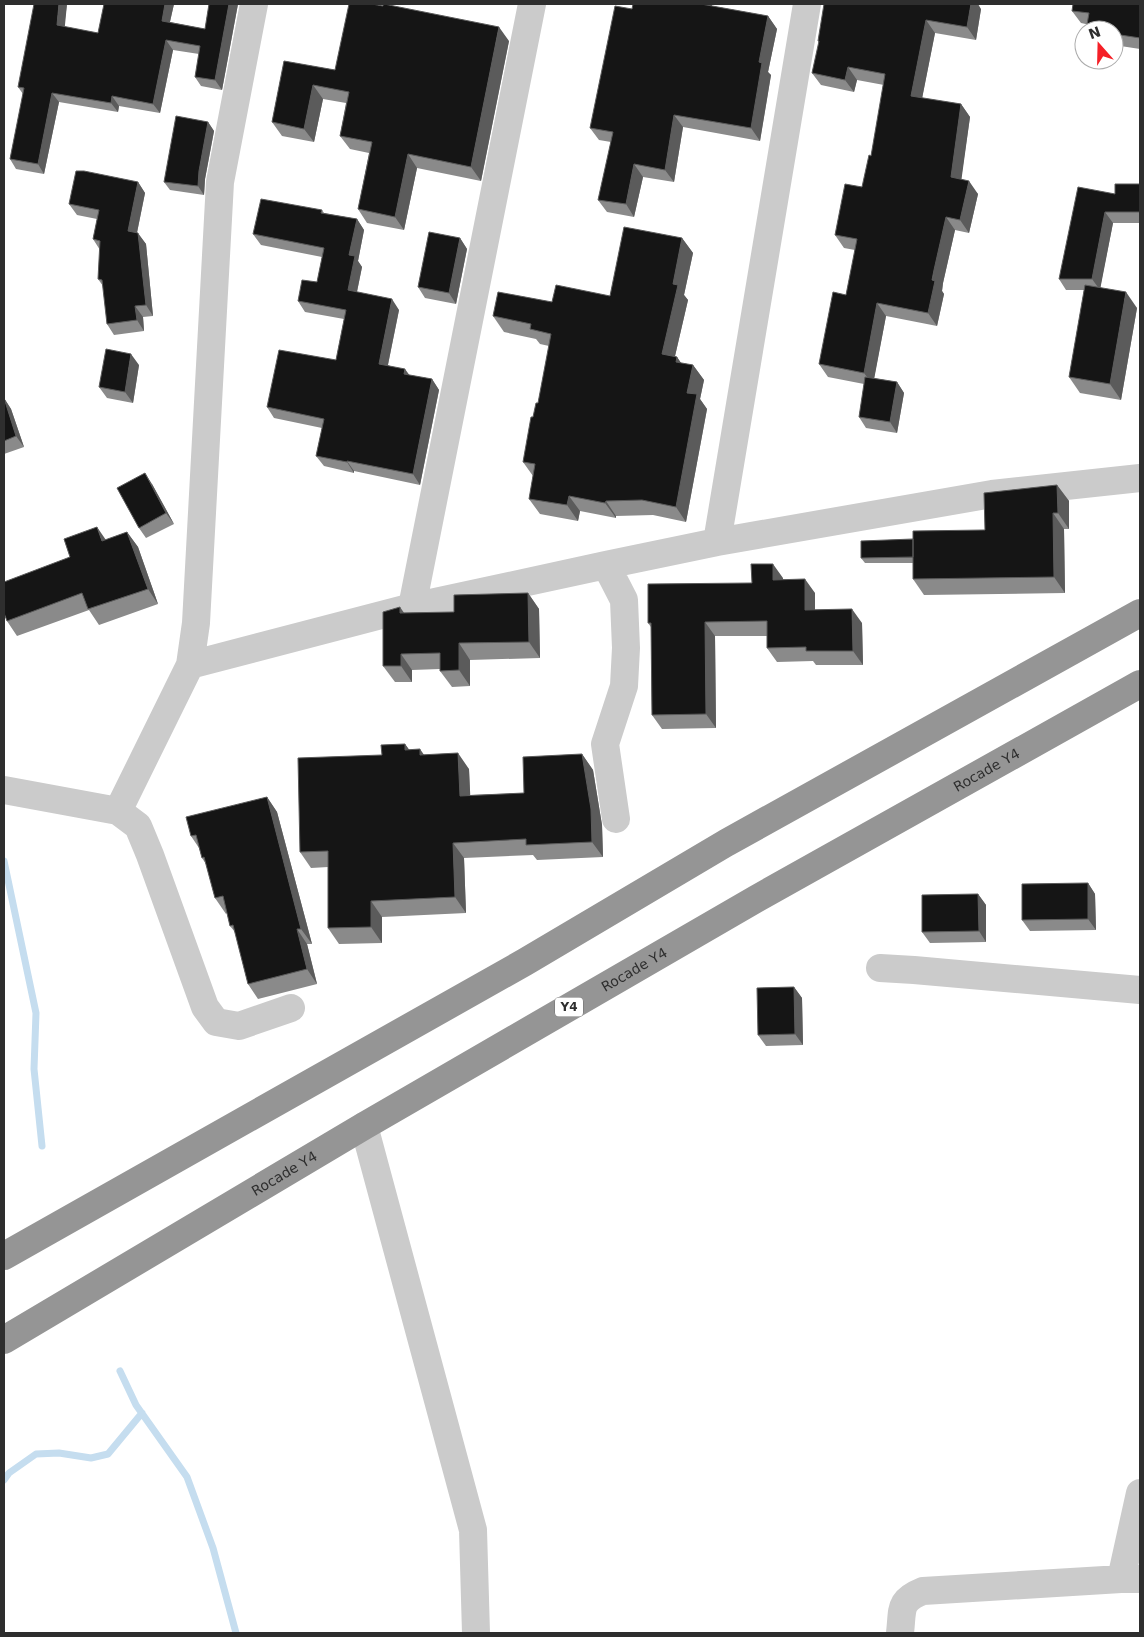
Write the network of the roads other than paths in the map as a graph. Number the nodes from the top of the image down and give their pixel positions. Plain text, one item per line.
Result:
1 (254, 4) edge
2 (532, 4) edge
3 (807, 4) edge
4 (1140, 478) edge
5 (717, 542) junction
6 (606, 565) junction
7 (412, 607) junction
8 (1140, 613) edge
9 (190, 665) junction
10 (1140, 684) edge
11 (4, 790) edge
12 (118, 811) junction
13 (616, 819) dead end
14 (880, 968) dead end
15 (1140, 990) edge
16 (1140, 1007) edge
17 (291, 1008) dead end
18 (364, 1126) junction
19 (4, 1256) edge
20 (4, 1340) edge
21 (1140, 1492) edge
22 (1131, 1579) edge
23 (476, 1633) edge
24 (900, 1633) edge

1 - 9 street
2 - 7 street
3 - 5 street
4 - 5 street
5 - 6 street
6 - 7 street
6 - 13 street
7 - 9 street
8 - 19 highway
9 - 12 street
10 - 18 highway, Rocade Y4 / Y4
11 - 12 street
12 - 17 street
14 - 15 street
15 - 16 street
18 - 20 highway, Rocade Y4 / Y4
18 - 23 street
21 - 22 street
22 - 24 street

